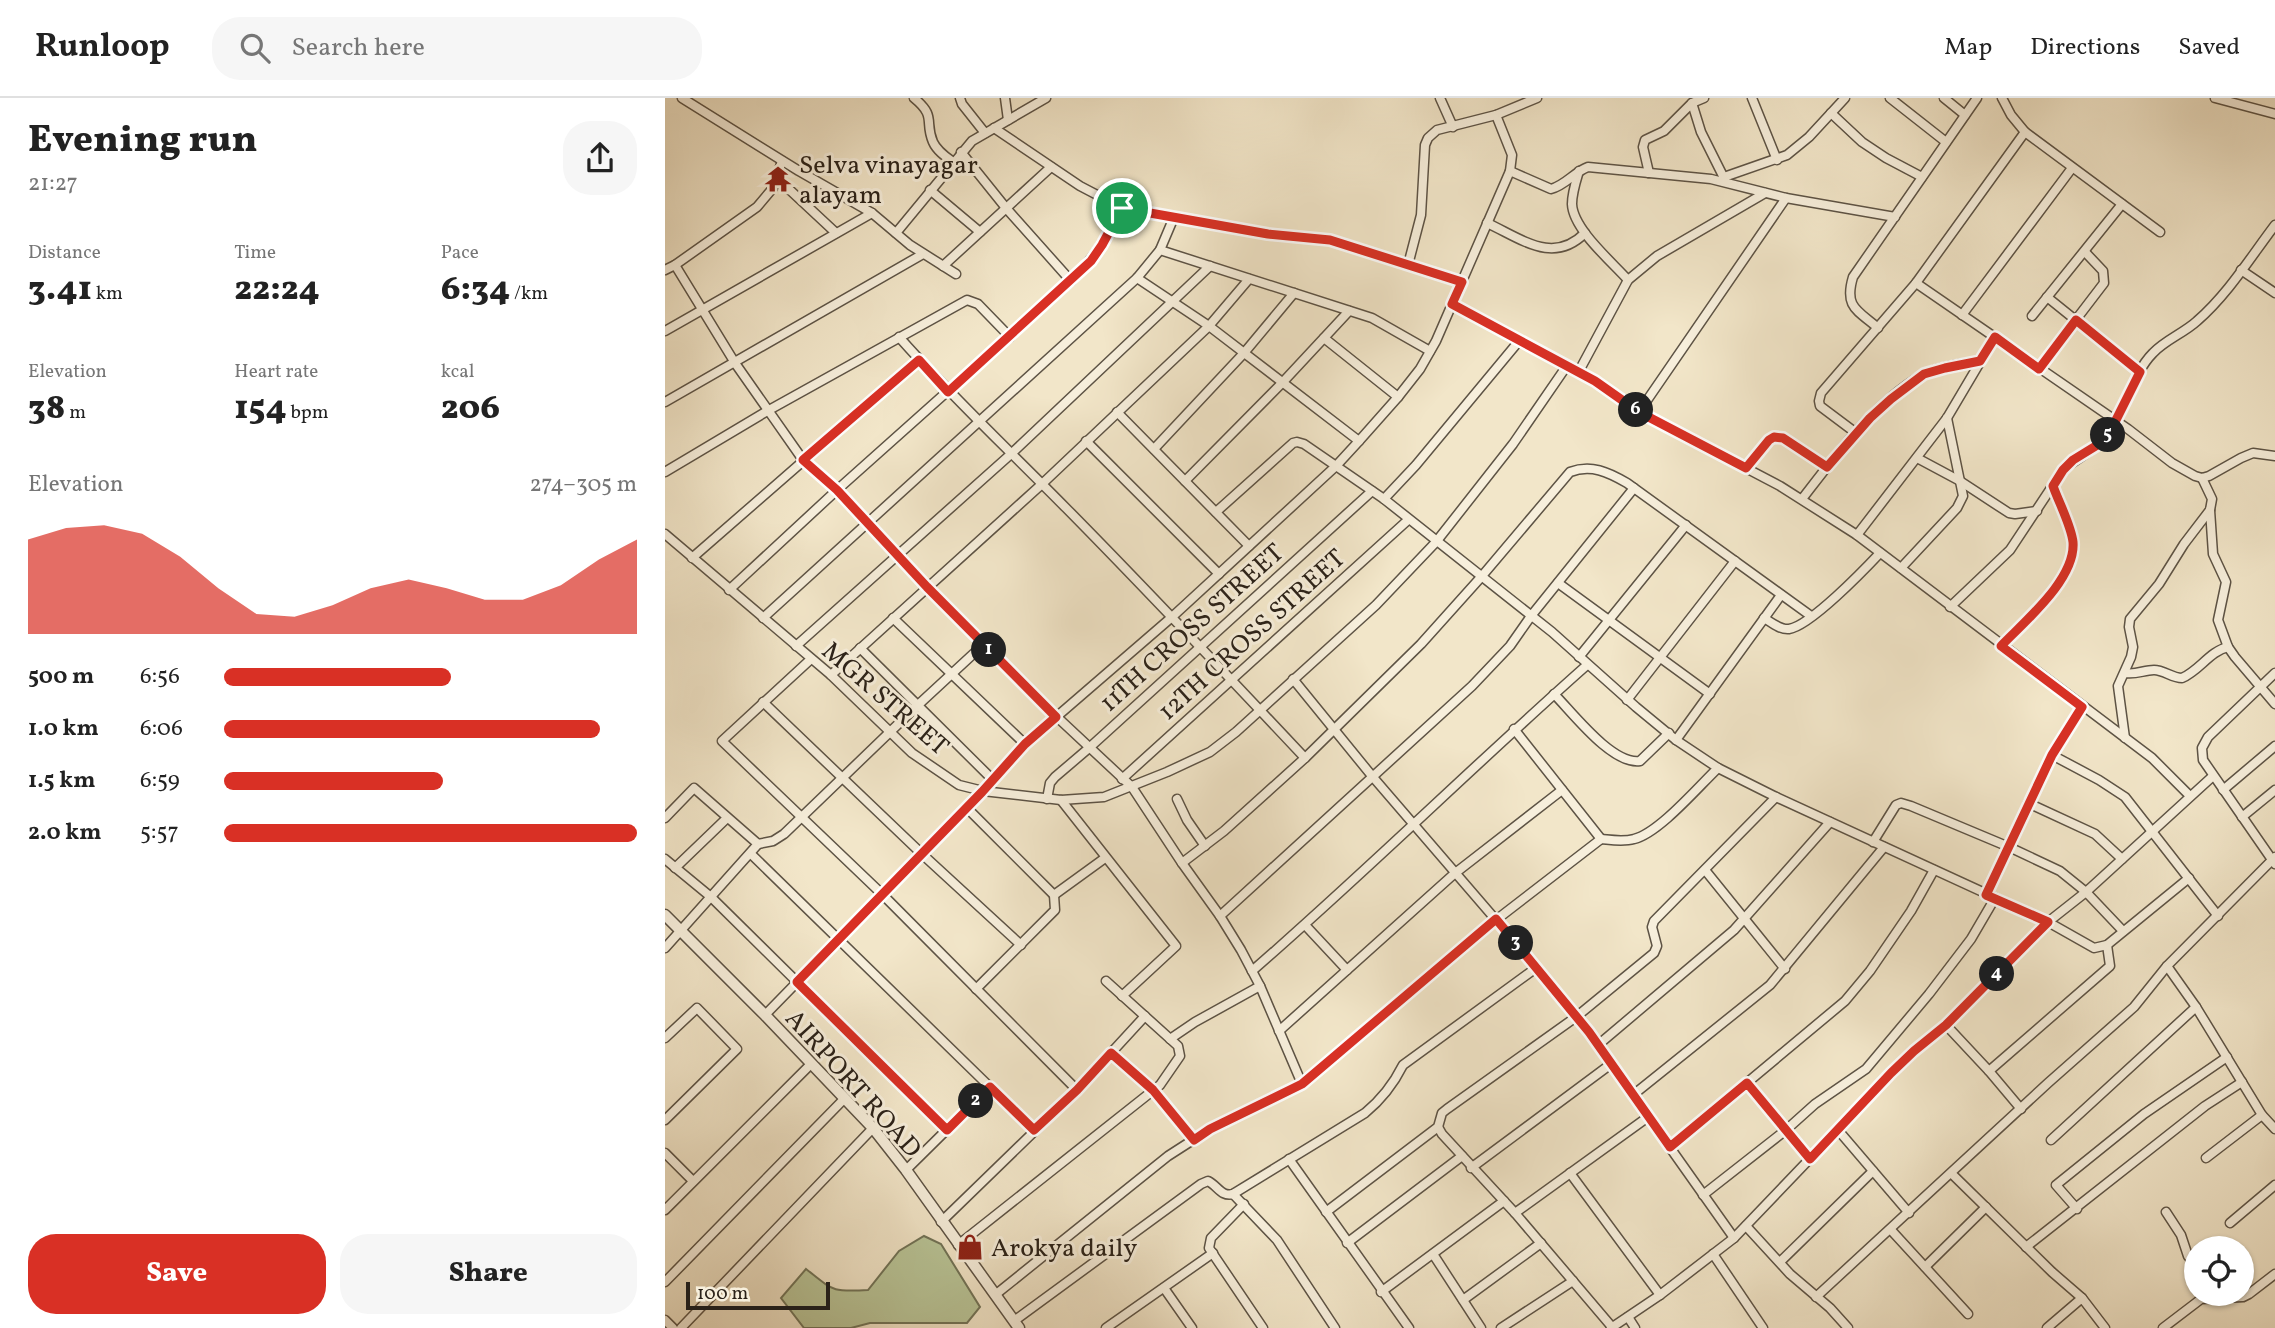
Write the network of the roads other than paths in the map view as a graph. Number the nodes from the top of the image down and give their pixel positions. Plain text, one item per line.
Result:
1 (682, 98) edge
2 (914, 98) edge
3 (960, 98) edge
4 (1005, 98) edge
5 (1046, 98) edge
6 (1440, 98) edge
7 (1505, 98) edge
8 (1537, 98) edge
9 (1704, 98) edge
10 (1845, 98) edge
11 (1890, 98) edge
12 (1944, 98) edge
13 (1977, 98) edge
14 (2002, 98) edge
15 (2216, 98) edge
16 (1754, 99) edge
17 (1692, 103) junction
18 (1510, 109) junction
19 (1831, 113) junction
20 (2275, 114) edge
21 (1496, 115) junction
22 (1965, 115) junction
23 (1008, 120) junction
24 (1453, 127) junction
25 (994, 128) junction
26 (2025, 132) junction
27 (985, 133) junction
28 (1946, 142) junction
29 (961, 152) junction
30 (1777, 160) junction
31 (782, 161) junction
32 (953, 162) junction
33 (1051, 167) junction
34 (2072, 168) junction
35 (1510, 171) junction
36 (1579, 171) junction
37 (1649, 173) junction
38 (1922, 177) junction
39 (777, 178) junction
40 (1725, 180) junction
41 (930, 190) junction
42 (1765, 193) junction
43 (1786, 198) junction
44 (2122, 205) junction
45 (1006, 208) junction
46 (1122, 208) junction
47 (872, 213) junction
48 (1174, 217) junction
49 (1895, 217) junction
50 (1487, 223) junction
51 (2275, 225) edge
52 (980, 232) junction
53 (2160, 232) dead end
54 (836, 233) junction
55 (895, 233) junction
56 (1585, 233) junction
57 (1160, 250) junction
58 (2085, 252) junction
59 (923, 254) junction
60 (675, 265) junction
61 (1408, 265) junction
62 (943, 266) junction
63 (1210, 266) junction
64 (665, 270) edge
65 (2241, 271) junction
66 (956, 274) dead end
67 (1136, 278) junction
68 (1249, 279) junction
69 (1628, 279) junction
70 (1071, 281) junction
71 (1462, 282) junction
72 (1916, 284) junction
73 (1294, 293) junction
74 (2275, 293) edge
75 (2047, 297) junction
76 (1172, 303) junction
77 (1452, 304) junction
78 (701, 309) junction
79 (1349, 311) junction
80 (1962, 315) junction
81 (2032, 316) dead end
82 (2076, 320) junction
83 (1209, 326) junction
84 (1878, 328) junction
85 (665, 331) edge
86 (899, 337) junction
87 (1010, 337) junction
88 (1995, 337) junction
89 (1324, 338) junction
90 (1519, 341) junction
91 (1430, 351) junction
92 (1244, 353) junction
93 (919, 360) junction
94 (1980, 361) junction
95 (735, 363) junction
96 (1566, 367) junction
97 (2039, 369) junction
98 (2140, 372) junction
99 (1578, 373) junction
100 (1282, 383) junction
101 (948, 392) junction
102 (1398, 397) junction
103 (665, 402) edge
104 (769, 410) junction
105 (1117, 412) junction
106 (1639, 412) junction
107 (1947, 418) junction
108 (2117, 422) junction
109 (978, 423) junction
110 (1856, 433) junction
111 (1086, 441) junction
112 (1359, 442) junction
113 (1154, 449) junction
114 (1011, 454) junction
115 (2275, 456) edge
116 (1916, 457) junction
117 (803, 460) junction
118 (1336, 466) junction
119 (1827, 467) junction
120 (1746, 468) junction
121 (665, 472) edge
122 (2202, 478) junction
123 (1185, 481) junction
124 (1960, 481) junction
125 (1042, 484) junction
126 (2053, 486) junction
127 (1634, 488) junction
128 (837, 490) junction
129 (1371, 491) junction
130 (1384, 499) junction
131 (1802, 499) junction
132 (2210, 510) junction
133 (2037, 511) junction
134 (1216, 512) junction
135 (1408, 520) junction
136 (869, 523) junction
137 (1686, 526) junction
138 (665, 534) edge
139 (1857, 535) junction
140 (1436, 542) junction
141 (1249, 547) junction
142 (1880, 553) junction
143 (897, 556) junction
144 (692, 558) junction
145 (1735, 561) junction
146 (1901, 568) junction
147 (1219, 574) junction
148 (1482, 576) junction
149 (1558, 583) junction
150 (927, 587) junction
151 (729, 590) junction
152 (1781, 595) junction
153 (1950, 607) junction
154 (1531, 616) junction
155 (1811, 616) junction
156 (1173, 617) junction
157 (763, 618) junction
158 (893, 618) junction
159 (1764, 618) junction
160 (1609, 621) junction
161 (984, 645) junction
162 (796, 646) junction
163 (1200, 646) junction
164 (2001, 646) junction
165 (2228, 647) junction
166 (860, 648) junction
167 (1579, 657) junction
168 (1660, 657) junction
169 (811, 659) junction
170 (1587, 665) junction
171 (2125, 673) junction
172 (2275, 673) edge
173 (952, 674) junction
174 (831, 675) junction
175 (1231, 680) junction
176 (1293, 680) junction
177 (2260, 688) junction
178 (1554, 694) junction
179 (1710, 694) junction
180 (1627, 700) junction
181 (763, 702) junction
182 (2275, 704) edge
183 (918, 705) junction
184 (2082, 707) junction
185 (1260, 711) junction
186 (1056, 717) junction
187 (1514, 729) junction
188 (1334, 730) junction
189 (889, 732) junction
190 (1668, 733) junction
191 (2125, 738) junction
192 (1676, 740) junction
193 (1025, 744) junction
194 (2275, 746) edge
195 (1089, 748) junction
196 (2052, 755) junction
197 (1304, 758) junction
198 (1718, 768) junction
199 (1371, 776) junction
200 (2213, 776) junction
201 (842, 778) junction
202 (1122, 779) junction
203 (993, 780) junction
204 (1132, 787) junction
205 (1562, 790) junction
206 (2223, 790) junction
207 (2275, 790) edge
208 (982, 792) junction
209 (2190, 796) junction
210 (1776, 797) junction
211 (1047, 799) junction
212 (1177, 799) dead end
213 (1061, 800) junction
214 (2028, 803) junction
215 (967, 808) junction
216 (2242, 817) junction
217 (665, 818) edge
218 (727, 818) junction
219 (802, 818) junction
220 (1830, 822) junction
221 (1412, 824) junction
222 (2152, 830) junction
223 (1601, 839) junction
224 (1873, 842) junction
225 (758, 844) junction
226 (1205, 846) junction
227 (1884, 847) junction
228 (2009, 847) junction
229 (751, 854) junction
230 (922, 854) junction
231 (1105, 858) junction
232 (665, 859) edge
233 (2122, 859) junction
234 (2274, 860) edge
235 (1182, 863) junction
236 (675, 868) junction
237 (1705, 870) junction
238 (1934, 870) junction
239 (1454, 874) junction
240 (2189, 878) junction
241 (2086, 892) junction
242 (883, 895) junction
243 (1054, 895) junction
244 (1991, 896) junction
245 (711, 897) junction
246 (665, 915) edge
247 (1220, 916) junction
248 (2218, 916) junction
249 (1745, 918) junction
250 (1496, 919) junction
251 (2048, 922) junction
252 (1305, 925) junction
253 (681, 930) junction
254 (2123, 931) junction
255 (839, 939) junction
256 (1021, 944) junction
257 (2107, 944) junction
258 (665, 948) edge
259 (2167, 966) junction
260 (1536, 968) junction
261 (1785, 970) junction
262 (1252, 971) junction
263 (1347, 971) junction
264 (797, 982) junction
265 (1106, 982) dead end
266 (1260, 986) junction
267 (976, 989) junction
268 (1122, 996) junction
269 (2196, 1007) junction
270 (765, 1015) junction
271 (1145, 1016) junction
272 (1576, 1017) junction
273 (1946, 1025) junction
274 (1279, 1031) junction
275 (665, 1038) edge
276 (1170, 1039) junction
277 (1598, 1045) junction
278 (1111, 1053) junction
279 (2227, 1057) junction
280 (811, 1064) junction
281 (1611, 1064) junction
282 (1989, 1070) junction
283 (2242, 1082) junction
284 (1747, 1083) junction
285 (1302, 1084) junction
286 (990, 1087) junction
287 (1077, 1090) junction
288 (1153, 1090) junction
289 (1633, 1095) junction
290 (845, 1098) junction
291 (2021, 1109) junction
292 (2262, 1115) junction
293 (1648, 1117) junction
294 (665, 1120) edge
295 (1438, 1127) junction
296 (873, 1128) junction
297 (2275, 1129) edge
298 (947, 1130) junction
299 (1034, 1130) junction
300 (1786, 1130) junction
301 (1837, 1130) junction
302 (1194, 1140) junction
303 (2052, 1140) dead end
304 (1670, 1147) junction
305 (665, 1153) edge
306 (1462, 1156) junction
307 (2206, 1157) dead end
308 (1289, 1159) junction
309 (1810, 1159) junction
310 (1471, 1168) junction
311 (906, 1170) junction
312 (1873, 1171) junction
313 (1570, 1173) junction
314 (1952, 1174) junction
315 (693, 1181) junction
316 (2275, 1185) edge
317 (1233, 1194) junction
318 (1703, 1195) junction
319 (1504, 1201) junction
320 (1244, 1204) junction
321 (1986, 1207) junction
322 (2077, 1209) junction
323 (665, 1210) edge
324 (1326, 1212) junction
325 (2166, 1212) dead end
326 (1515, 1213) junction
327 (1909, 1213) junction
328 (941, 1222) junction
329 (2229, 1223) dead end
330 (1746, 1226) junction
331 (1891, 1230) junction
332 (1734, 1238) junction
333 (1347, 1243) junction
334 (1541, 1243) junction
335 (2184, 1244) edge
336 (958, 1245) junction
337 (2026, 1247) junction
338 (1213, 1253) junction
339 (1433, 1254) junction
340 (1713, 1254) junction
341 (1780, 1262) junction
342 (1925, 1267) junction
343 (2275, 1274) edge
344 (1573, 1281) junction
345 (665, 1282) edge
346 (1164, 1288) junction
347 (2254, 1289) edge
348 (1381, 1292) junction
349 (995, 1295) junction
350 (1660, 1296) junction
351 (1816, 1297) junction
352 (2082, 1298) junction
353 (1463, 1300) junction
354 (2192, 1306) edge
355 (1968, 1314) dead end
356 (1628, 1317) junction
357 (665, 1320) edge
358 (1016, 1324) edge
359 (673, 1328) edge
360 (681, 1328) edge
361 (1106, 1328) edge
362 (1192, 1328) edge
363 (1263, 1328) edge
364 (1335, 1328) edge
365 (1409, 1328) edge
366 (1481, 1328) edge
367 (1501, 1328) edge
368 (1612, 1328) edge
369 (1635, 1328) edge
370 (1763, 1328) edge
371 (1848, 1328) edge
372 (2047, 1328) edge
373 (2105, 1328) edge
374 (2163, 1328) edge

1 - 31 street
2 - 32 street
3 - 27 street
4 - 23 street
5 - 23 street
6 - 24 street
7 - 18 street
8 - 18 street
9 - 17 street
10 - 19 street
11 - 28 street
12 - 22 street
13 - 22 street
14 - 26 street
15 - 20 street
16 - 30 street
17 - 37 street
17 - 40 street
18 - 21 street
19 - 30 street
19 - 38 street
21 - 24 street
21 - 35 street
22 - 28 street
23 - 25 street
24 - 61 street
25 - 27 street
25 - 33 street
26 - 34 street
26 - 72 street
27 - 29 street
28 - 38 street
29 - 32 street
29 - 45 street
30 - 40 street
31 - 39 street
31 - 47 street
32 - 41 street
33 - 45 street
33 - 46 street
34 - 44 street
34 - 80 street
35 - 36 street
35 - 50 street
36 - 37 street
36 - 56 street
37 - 40 street
38 - 49 street
39 - 54 street
39 - 60 street
40 - 42 street
41 - 52 street
41 - 55 street
42 - 43 street
42 - 69 street
43 - 49 street
43 - 106 street
44 - 53 street
44 - 58 street
45 - 52 street
45 - 70 street
46 - 48 street
46 - 70 street
47 - 54 street
47 - 55 street
48 - 57 street
48 - 61 street
49 - 84 street
50 - 56 street
50 - 71 street
51 - 65 street
52 - 62 street
54 - 78 street
55 - 59 street
56 - 69 street
57 - 63 street
57 - 67 street
58 - 75 street
58 - 82 street
59 - 62 street
59 - 95 street
60 - 64 street
60 - 78 street
61 - 71 street
62 - 66 street
63 - 68 street
63 - 76 street
65 - 74 street
65 - 98 street
67 - 76 street
67 - 109 street
68 - 73 street
68 - 83 street
69 - 99 street
70 - 87 street
71 - 77 street
72 - 80 street
72 - 84 street
73 - 79 street
73 - 92 street
75 - 81 street
75 - 82 street
76 - 83 street
76 - 114 street
77 - 90 street
77 - 91 street
78 - 85 street
78 - 95 street
79 - 89 street
79 - 91 street
80 - 88 street
82 - 97 street
82 - 98 street
83 - 92 street
83 - 105 street
84 - 110 street
86 - 87 street
86 - 93 street
86 - 104 street
87 - 101 street
88 - 94 street
88 - 97 street
89 - 100 street
89 - 102 street
90 - 96 street
90 - 130 street
91 - 102 street
92 - 100 street
92 - 113 street
93 - 101 street
93 - 117 street
94 - 107 street
94 - 110 street
95 - 103 street
95 - 104 street
96 - 99 street
96 - 140 street, MGR STREET
97 - 108 street
98 - 108 street
99 - 106 street
100 - 112 street
100 - 123 street
101 - 109 street
101 - 128 street
102 - 112 street
104 - 117 street
104 - 121 street
105 - 111 street
105 - 113 street
106 - 120 street
107 - 116 street
107 - 124 street
108 - 122 street
108 - 126 street
109 - 114 street
109 - 136 street
110 - 119 street
111 - 125 street
111 - 147 street
112 - 118 street
113 - 123 street
114 - 125 street
114 - 143 street
115 - 122 street
116 - 124 street
116 - 139 street
117 - 128 street
117 - 144 street
118 - 129 street
118 - 134 street
118 - 141 street
119 - 120 street
119 - 131 street
120 - 131 street
122 - 132 street
123 - 134 street
124 - 133 street
124 - 146 street
125 - 150 street
125 - 156 street
126 - 133 street
126 - 164 street
127 - 137 street
127 - 148 street
127 - 149 street
128 - 136 street
128 - 151 street
129 - 130 street
129 - 163 street, 11TH CROSS STREET
130 - 135 street
131 - 139 street
132 - 165 street
132 - 171 street
133 - 153 street
134 - 141 street
135 - 140 street
135 - 175 street, 12TH CROSS STREET
136 - 143 street
136 - 157 street
137 - 145 street
137 - 160 street
138 - 144 street, MGR STREET
139 - 142 street
140 - 148 street
140 - 176 street, MGR STREET
141 - 147 street
142 - 146 street
142 - 155 street
143 - 150 street
143 - 162 street
144 - 151 street, MGR STREET
145 - 152 street
145 - 168 street
146 - 153 street
147 - 156 street
148 - 154 street
148 - 188 street
149 - 154 street
149 - 160 street
150 - 158 street
150 - 161 street
151 - 157 street, MGR STREET
152 - 155 street
152 - 159 street
153 - 164 street
154 - 167 street
154 - 199 street
155 - 159 street
156 - 163 street
156 - 186 street
157 - 162 street, MGR STREET
158 - 166 street
158 - 173 street
159 - 179 street
160 - 167 street
160 - 168 street
161 - 173 street
161 - 186 street
162 - 169 street, MGR STREET
163 - 175 street
163 - 195 street, 11TH CROSS STREET
164 - 184 street
165 - 171 street
165 - 177 street
166 - 174 street
166 - 183 street
167 - 170 street
168 - 179 street
168 - 180 street
169 - 174 street, MGR STREET
169 - 181 street
170 - 178 street
170 - 180 street
171 - 191 street
172 - 177 street
173 - 183 street
173 - 193 street
174 - 189 street, MGR STREET
175 - 185 street
175 - 202 street, 12TH CROSS STREET
176 - 185 street, MGR STREET
176 - 188 street
177 - 182 street
177 - 200 street
178 - 187 street
178 - 190 street
179 - 192 street
180 - 190 street
181 - 201 street
181 - 219 street
183 - 189 street
183 - 203 street
184 - 191 street
184 - 196 street
185 - 197 street
185 - 204 street, MGR STREET
186 - 193 street
186 - 195 street
187 - 205 street
187 - 221 street
188 - 197 street
188 - 199 street
189 - 201 street
189 - 208 street, MGR STREET
190 - 192 street
191 - 209 street
192 - 198 street
193 - 203 street
194 - 206 street
195 - 202 street
195 - 211 street, 11TH CROSS STREET
196 - 214 street
196 - 222 street
197 - 226 street
198 - 210 street
198 - 223 street
199 - 221 street
199 - 247 street
200 - 206 street
200 - 209 street
201 - 219 street
201 - 230 street
202 - 204 street
203 - 208 street
204 - 213 street, MGR STREET
204 - 235 street
205 - 223 street
205 - 239 street
206 - 216 street
207 - 216 street
208 - 211 street, MGR STREET
208 - 215 street
209 - 222 street
210 - 220 street
210 - 237 street
211 - 213 street, MGR STREET
212 - 226 street
213 - 231 street
214 - 228 street
214 - 233 street
215 - 230 street
215 - 243 street
216 - 234 street
217 - 218 street
218 - 225 street
218 - 236 street
219 - 225 street
219 - 242 street
220 - 224 street
220 - 249 street
221 - 239 street
221 - 252 street
222 - 233 street
222 - 240 street
223 - 250 street
224 - 227 street
224 - 228 street
225 - 229 street
226 - 235 street
227 - 238 street
227 - 261 street
228 - 241 street
228 - 244 street
229 - 245 street
229 - 255 street
230 - 242 street
230 - 256 street
231 - 243 street
231 - 268 street
232 - 236 street
233 - 241 street
234 - 248 street
235 - 247 street
236 - 245 street
237 - 249 street
237 - 272 street
238 - 244 street
238 - 284 street
239 - 250 street
239 - 263 street
240 - 248 street
240 - 254 street
241 - 251 street
241 - 254 street
242 - 255 street
242 - 267 street
243 - 256 street
244 - 251 street
244 - 300 street
245 - 253 street
245 - 264 street
246 - 253 street, AIRPORT ROAD
247 - 262 street
248 - 259 street
249 - 261 street
249 - 277 street
250 - 260 street
250 - 285 street
251 - 257 street
251 - 273 street
252 - 262 street
252 - 263 street
253 - 258 street
253 - 270 street, AIRPORT ROAD
254 - 257 street
255 - 264 street
255 - 286 street
256 - 267 street
257 - 282 street
259 - 269 street
259 - 291 street
260 - 272 street
260 - 308 street
261 - 289 street
262 - 266 street
263 - 274 street
264 - 270 street
264 - 298 street
265 - 268 street
266 - 274 street
266 - 276 street
267 - 287 street
268 - 271 street
269 - 279 street
269 - 303 street
270 - 280 street, AIRPORT ROAD
271 - 276 street
271 - 278 street
272 - 277 street
272 - 295 street
273 - 282 street
273 - 301 street
274 - 285 street
275 - 294 street
276 - 288 street
277 - 281 street
278 - 287 street
278 - 288 street
279 - 283 street
279 - 322 street
280 - 290 street, AIRPORT ROAD
280 - 315 street
281 - 289 street
281 - 310 street
282 - 291 street
283 - 292 street
283 - 322 street
284 - 300 street
284 - 304 street
285 - 302 street
286 - 298 street
286 - 299 street
287 - 299 street
288 - 302 street
288 - 336 street
289 - 293 street
290 - 296 street, AIRPORT ROAD
290 - 345 street
291 - 314 street
292 - 297 street
292 - 307 street
293 - 304 street
293 - 313 street
295 - 306 street
295 - 324 street
296 - 311 street, AIRPORT ROAD
296 - 360 street
298 - 311 street
299 - 328 street
300 - 309 street
300 - 318 street
301 - 309 street
301 - 312 street
302 - 349 street
304 - 318 street
305 - 315 street
306 - 310 street
306 - 333 street
308 - 317 street
308 - 324 street
309 - 330 street
310 - 319 street
311 - 328 street, AIRPORT ROAD
312 - 327 street
312 - 341 street
313 - 326 street
313 - 350 street
314 - 321 street
314 - 327 street
315 - 323 street
316 - 329 street
317 - 320 street
317 - 358 street
318 - 332 street
319 - 326 street
319 - 339 street
320 - 338 street
320 - 364 street
321 - 337 street
321 - 342 street
322 - 337 street
324 - 333 street
325 - 335 street
326 - 334 street
327 - 331 street
328 - 336 street, AIRPORT ROAD
330 - 332 street
330 - 341 street
331 - 342 street
331 - 351 street
332 - 340 street
333 - 348 street
334 - 344 street
334 - 353 street
336 - 349 street, AIRPORT ROAD
337 - 352 street
338 - 346 street
338 - 363 street
339 - 348 street
339 - 353 street
340 - 350 street
340 - 370 street
341 - 351 street
342 - 355 street
343 - 347 street
344 - 367 street
344 - 368 street
346 - 361 street
346 - 362 street
348 - 365 street
349 - 358 street, AIRPORT ROAD
350 - 356 street
351 - 371 street
352 - 372 street
352 - 373 street
353 - 366 street
354 - 374 street
356 - 368 street
356 - 369 street
357 - 359 street

